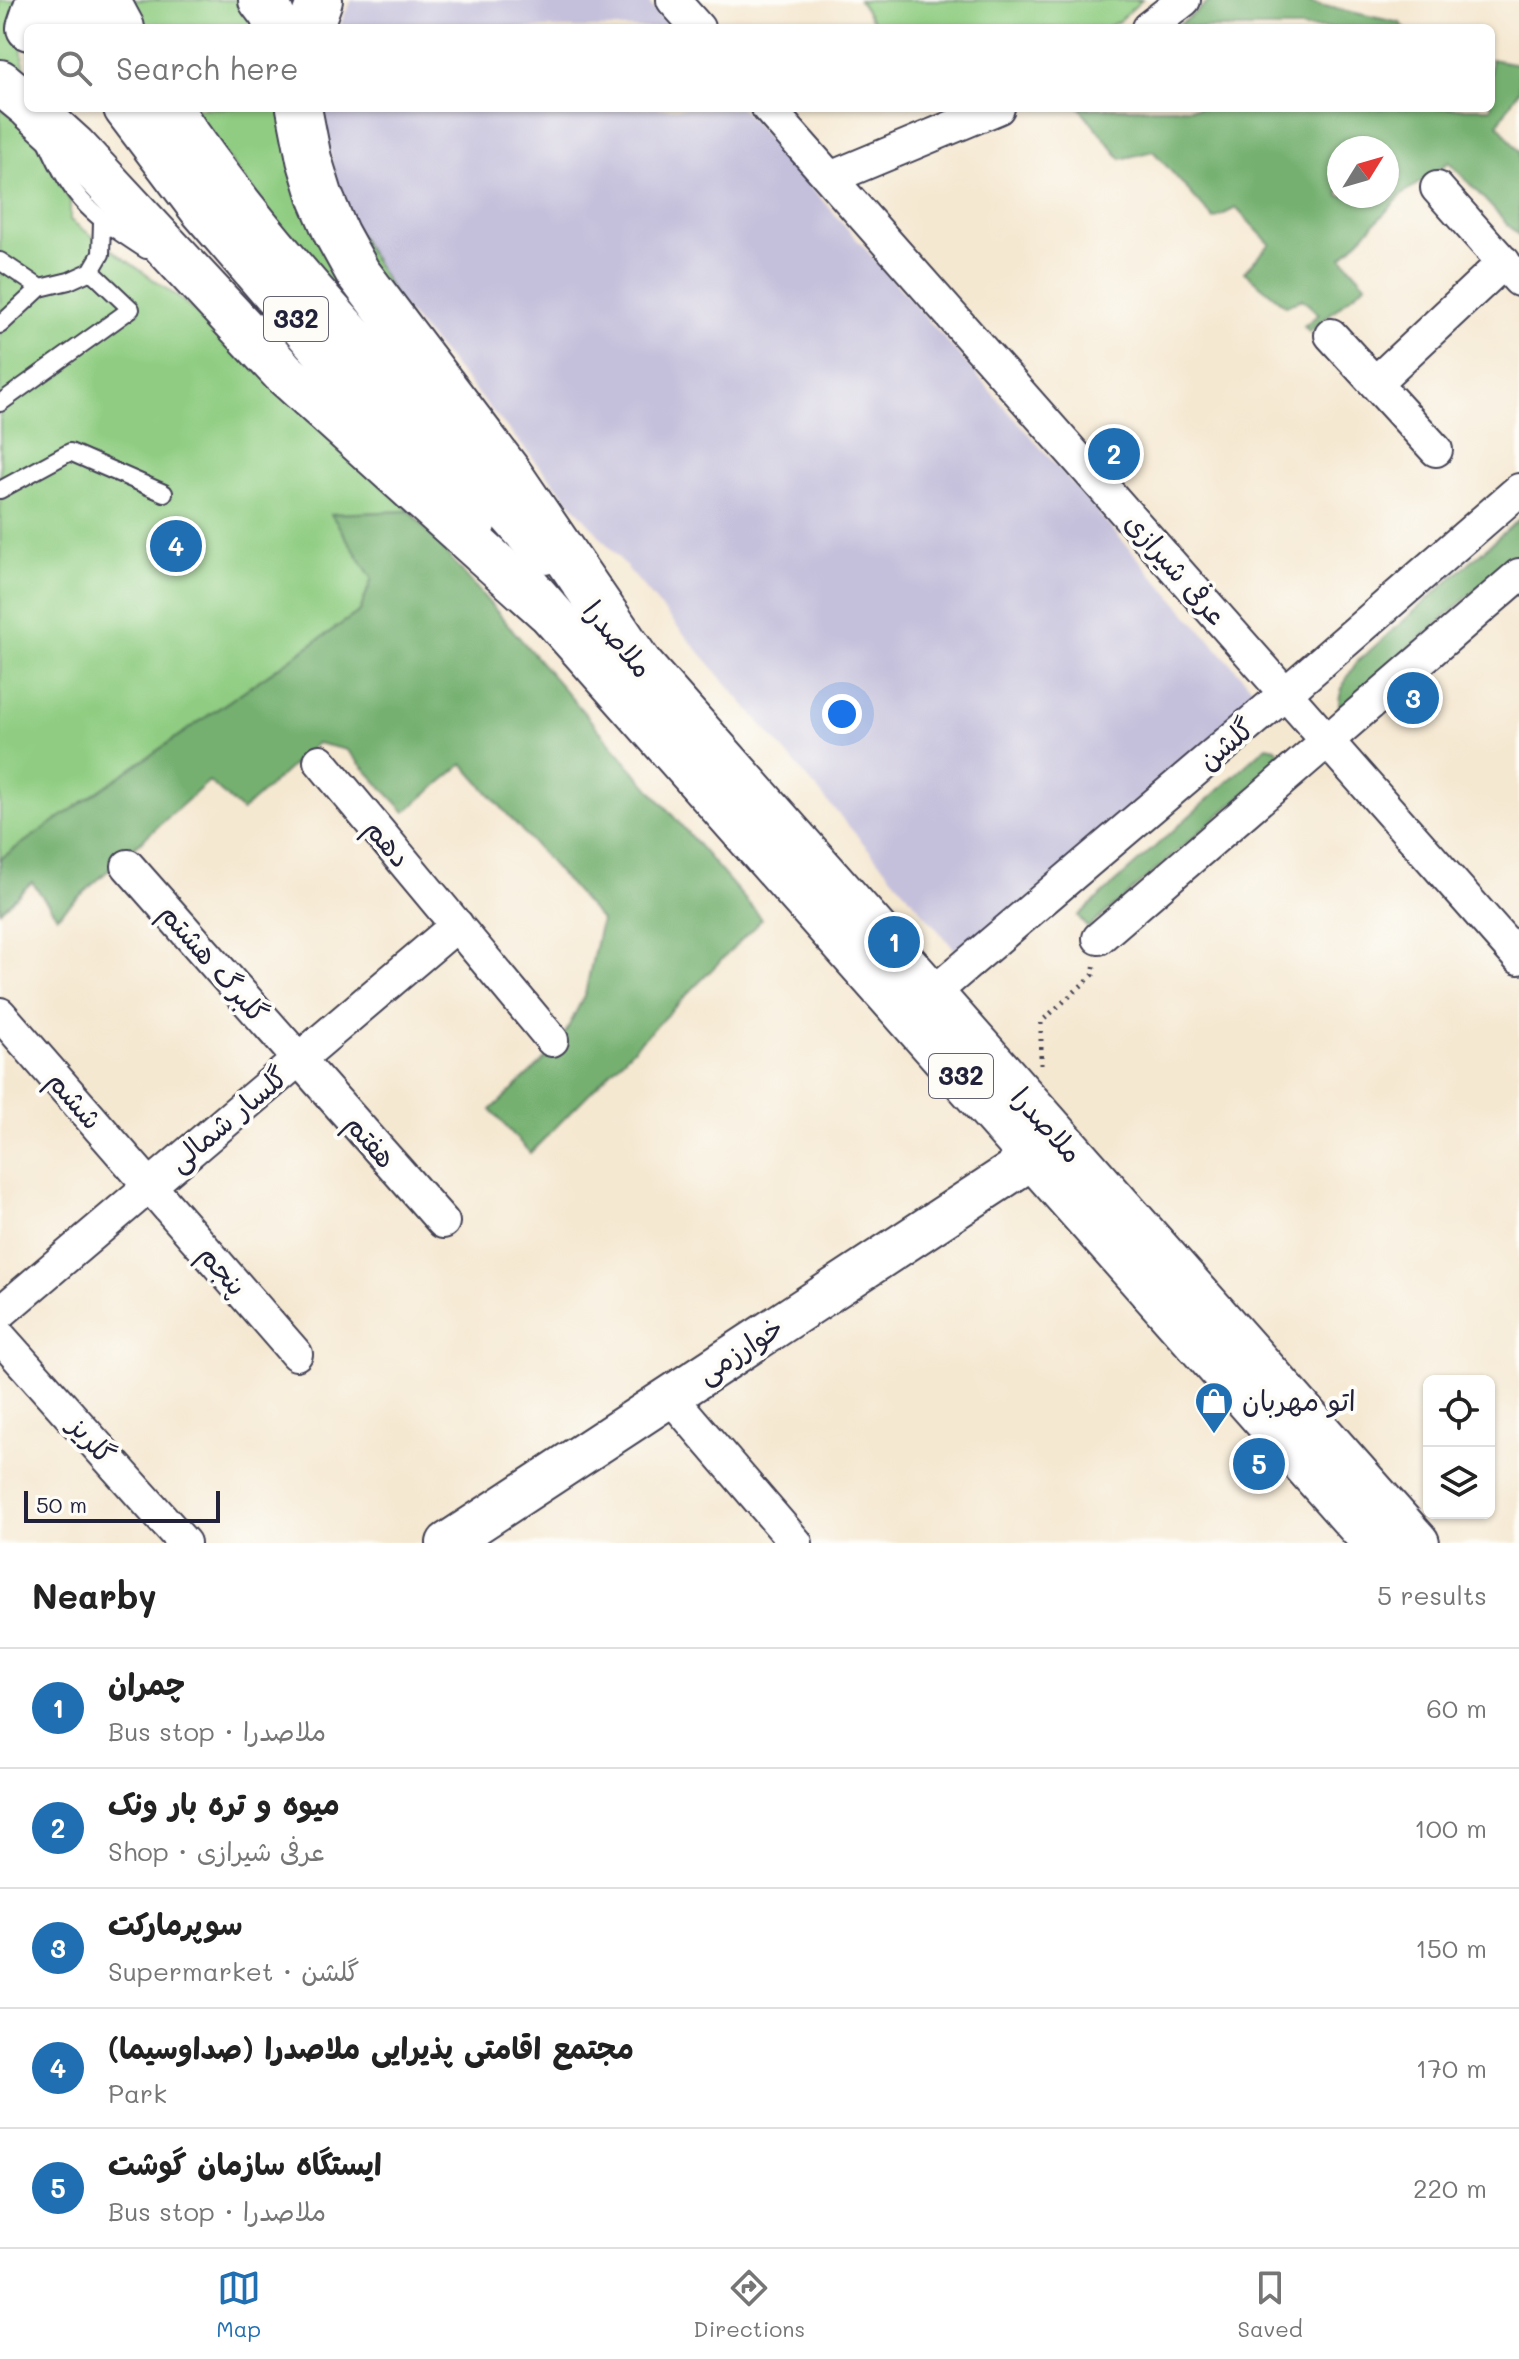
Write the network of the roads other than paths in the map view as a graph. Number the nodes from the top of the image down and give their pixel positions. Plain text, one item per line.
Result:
1 (42, 0) edge
2 (63, 0) edge
3 (107, 0) edge
4 (261, 0) edge
5 (320, 0) edge
6 (673, 0) edge
7 (1184, 0) edge
8 (30, 24) edge
9 (76, 24) edge
10 (120, 24) edge
11 (275, 24) edge
12 (311, 24) edge
13 (694, 24) edge
14 (1153, 24) edge
15 (0, 82) edge
16 (24, 99) edge
17 (38, 112) edge
18 (41, 112) edge
19 (300, 112) edge
20 (772, 112) edge
21 (988, 112) edge
22 (144, 114) edge
23 (830, 178) junction
24 (1437, 188) dead end
25 (102, 222) junction
26 (0, 261) edge
27 (187, 269) junction
28 (91, 271) junction
29 (1511, 271) edge
30 (40, 288) junction
31 (0, 325) edge
32 (1331, 335) dead end
33 (1376, 382) junction
34 (0, 403) edge
35 (1436, 450) dead end
36 (0, 490) edge
37 (1519, 490) edge
38 (164, 493) dead end
39 (475, 498) junction
40 (1519, 575) edge
41 (547, 610) junction
42 (645, 672) junction
43 (1286, 693) junction
44 (1328, 742) junction
45 (320, 761) dead end
46 (128, 866) dead end
47 (457, 925) junction
48 (1099, 938) road end
49 (1519, 958) edge
50 (931, 995) junction
51 (0, 1014) edge
52 (552, 1040) dead end
53 (299, 1059) junction
54 (1037, 1138) junction
55 (151, 1185) junction
56 (443, 1222) dead end
57 (0, 1313) edge
58 (0, 1337) edge
59 (296, 1354) dead end
60 (670, 1396) junction
61 (169, 1538) edge
62 (447, 1543) edge
63 (796, 1543) edge
64 (1375, 1543) edge
65 (1417, 1543) edge

1 - 8 main road
2 - 9 main road
3 - 10 main road
4 - 11 main road
5 - 12 main road
6 - 13 street
7 - 14 street
15 - 16 main road
17 - 25 lane
18 - 27 main road
19 - 42 main road
20 - 23 street, عرفی شیرازی
21 - 23 street
22 - 39 main road, 332
22 - 39 main road, 332
23 - 43 street, عرفی شیرازی
24 - 29 street
25 - 27 lane
25 - 28 lane
26 - 30 lane
27 - 41 main road
28 - 30 lane
28 - 34 lane
29 - 33 street
30 - 31 lane
32 - 33 street
33 - 35 street
36 - 38 lane
37 - 43 street, گلشن
39 - 41 main road, ملاصدرا / 332
39 - 42 main road, ملاصدرا / 332
40 - 44 street
41 - 54 main road, ملاصدرا / 332
42 - 50 main road, ملاصدرا / 332
43 - 44 street, عرفی شیرازی
43 - 50 street, گلشن
44 - 48 street
44 - 49 street, عرفی شیرازی
45 - 47 street, دهم
46 - 53 street, گلبرگ هشتم
47 - 52 street, دهم
47 - 53 street, گلسار شمالی
50 - 54 main road, ملاصدرا / 332
51 - 55 street, ششم
53 - 55 street, گلسار شمالی
53 - 56 street, هفتم
54 - 60 street, خوارزمی
54 - 64 main road, ملاصدرا / 332
54 - 65 main road, ملاصدرا / 332
55 - 57 street, گلسار شمالی
55 - 59 street, پنجم
58 - 61 street, گلریز
60 - 62 street, خوارزمی
60 - 63 street

